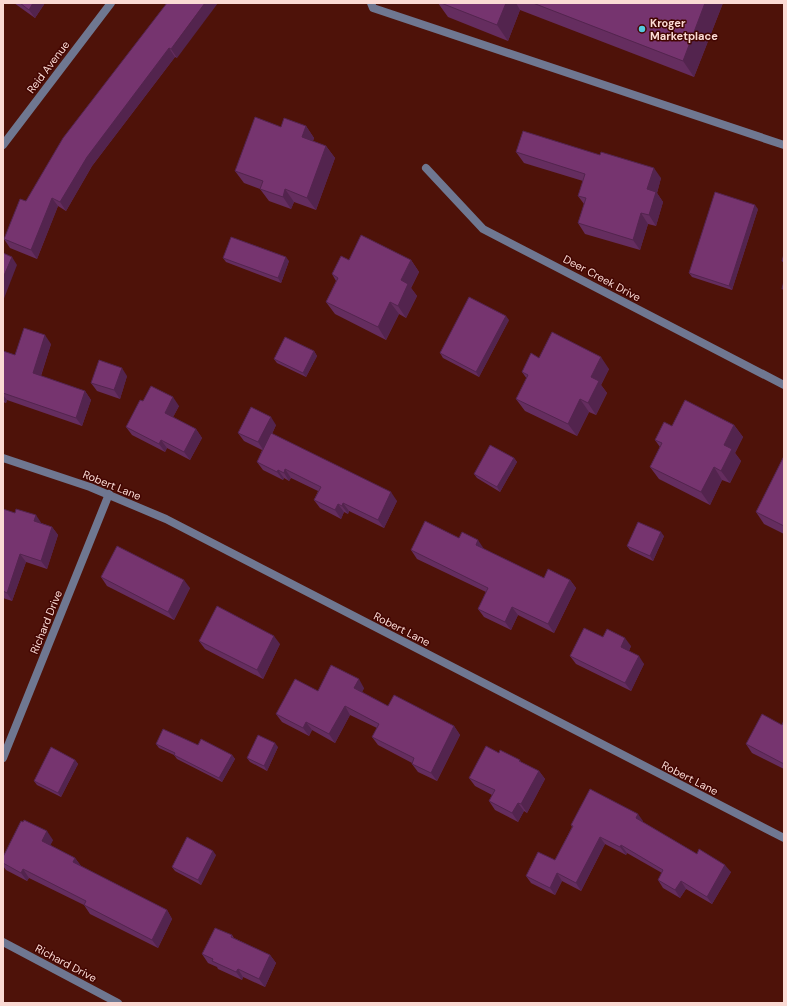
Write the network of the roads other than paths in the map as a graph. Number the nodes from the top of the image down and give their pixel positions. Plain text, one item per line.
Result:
1 (111, 3) edge
2 (371, 3) edge
3 (3, 145) edge
4 (784, 145) edge
5 (426, 168) dead end
6 (784, 385) edge
7 (3, 458) edge
8 (109, 494) junction
9 (3, 758) edge
10 (784, 838) edge
11 (3, 942) edge
12 (118, 1003) edge

1 - 3 street, Reid Avenue
2 - 4 street
5 - 6 street, Deer Creek Drive
7 - 8 street, Robert Lane
8 - 9 street, Richard Drive
8 - 10 street, Robert Lane
11 - 12 street, Richard Drive

